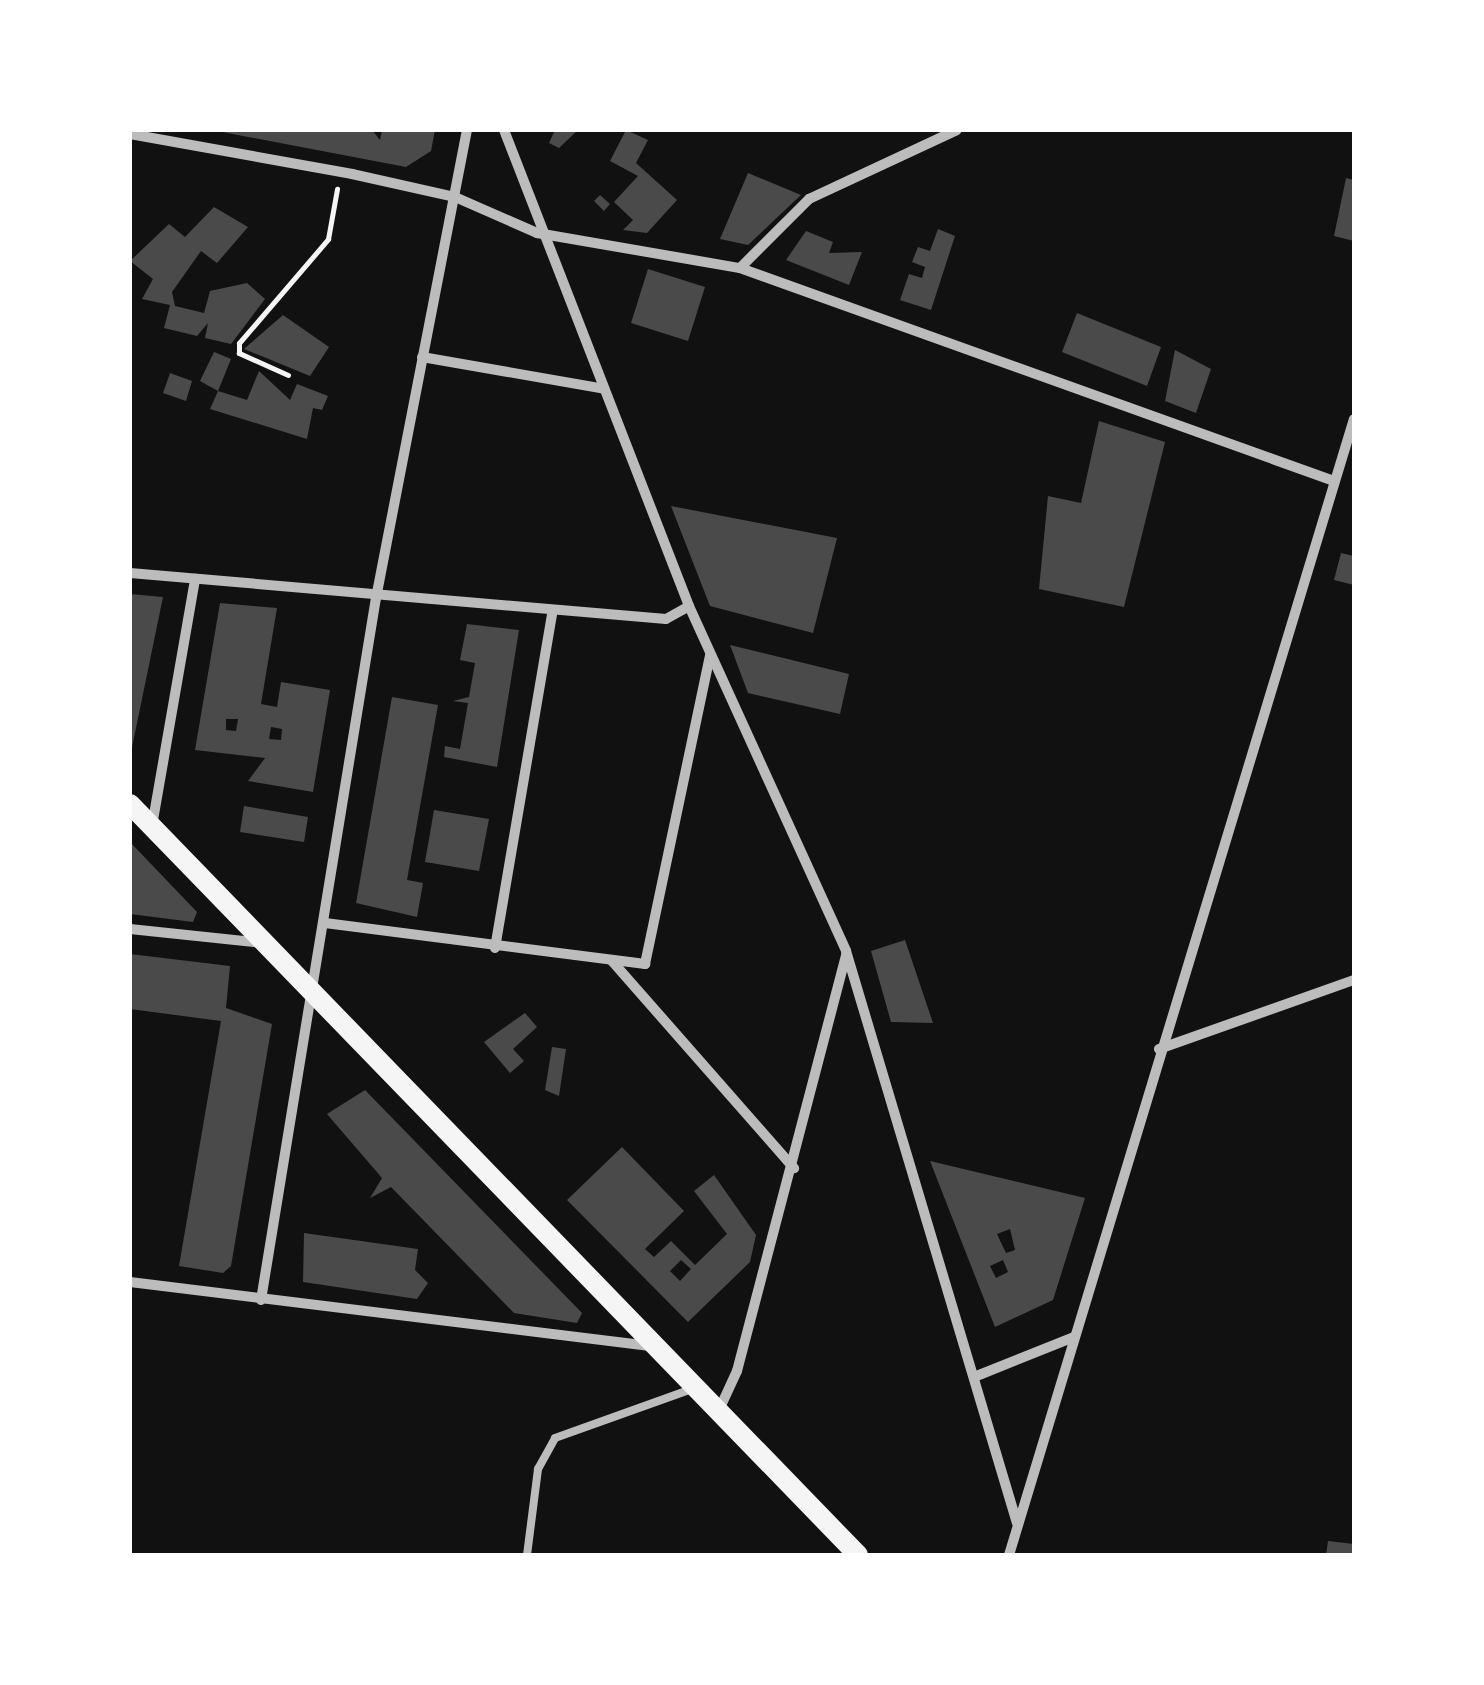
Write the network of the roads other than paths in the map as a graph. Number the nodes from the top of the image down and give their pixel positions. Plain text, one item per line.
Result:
1 (468, 130) edge
2 (504, 130) edge
3 (957, 130) edge
4 (130, 134) edge
5 (455, 196) junction
6 (537, 232) junction
7 (740, 268) junction
8 (422, 357) junction
9 (600, 388) junction
10 (1354, 419) edge
11 (1334, 481) junction
12 (130, 573) edge
13 (196, 579) junction
14 (376, 598) junction
15 (689, 606) junction
16 (553, 610) junction
17 (710, 654) junction
18 (130, 804) edge
19 (152, 827) junction
20 (326, 922) junction
21 (130, 929) edge
22 (268, 944) junction
23 (495, 948) junction
24 (846, 952) junction
25 (612, 961) junction
26 (1354, 980) edge
27 (313, 988) junction
28 (1159, 1049) junction
29 (794, 1168) junction
30 (130, 1282) edge
31 (262, 1300) junction
32 (1074, 1337) junction
33 (656, 1346) junction
34 (974, 1377) junction
35 (696, 1388) junction
36 (718, 1410) junction
37 (1017, 1524) junction
38 (527, 1555) edge
39 (858, 1555) edge
40 (1009, 1555) edge

1 - 5 street
2 - 6 street
3 - 7 street
4 - 5 street
5 - 6 street
5 - 8 street
6 - 7 street
6 - 9 street
7 - 11 street
8 - 9 street
8 - 14 street
9 - 15 street
10 - 11 street
11 - 28 street
12 - 13 street
13 - 14 street
13 - 19 street
14 - 16 street
14 - 20 street
15 - 16 street
15 - 17 street
16 - 23 street
17 - 24 street
17 - 25 street
18 - 19 main road
19 - 22 main road
20 - 23 street
20 - 27 street
21 - 22 street
22 - 27 main road
23 - 25 street
24 - 29 street
24 - 34 street
25 - 29 street
26 - 28 street
27 - 31 street
27 - 33 main road
28 - 32 street
29 - 36 street
30 - 31 street
31 - 33 street
32 - 34 street
32 - 37 street
33 - 35 main road
34 - 37 street
35 - 36 main road
35 - 38 lane
36 - 39 main road
37 - 40 street

